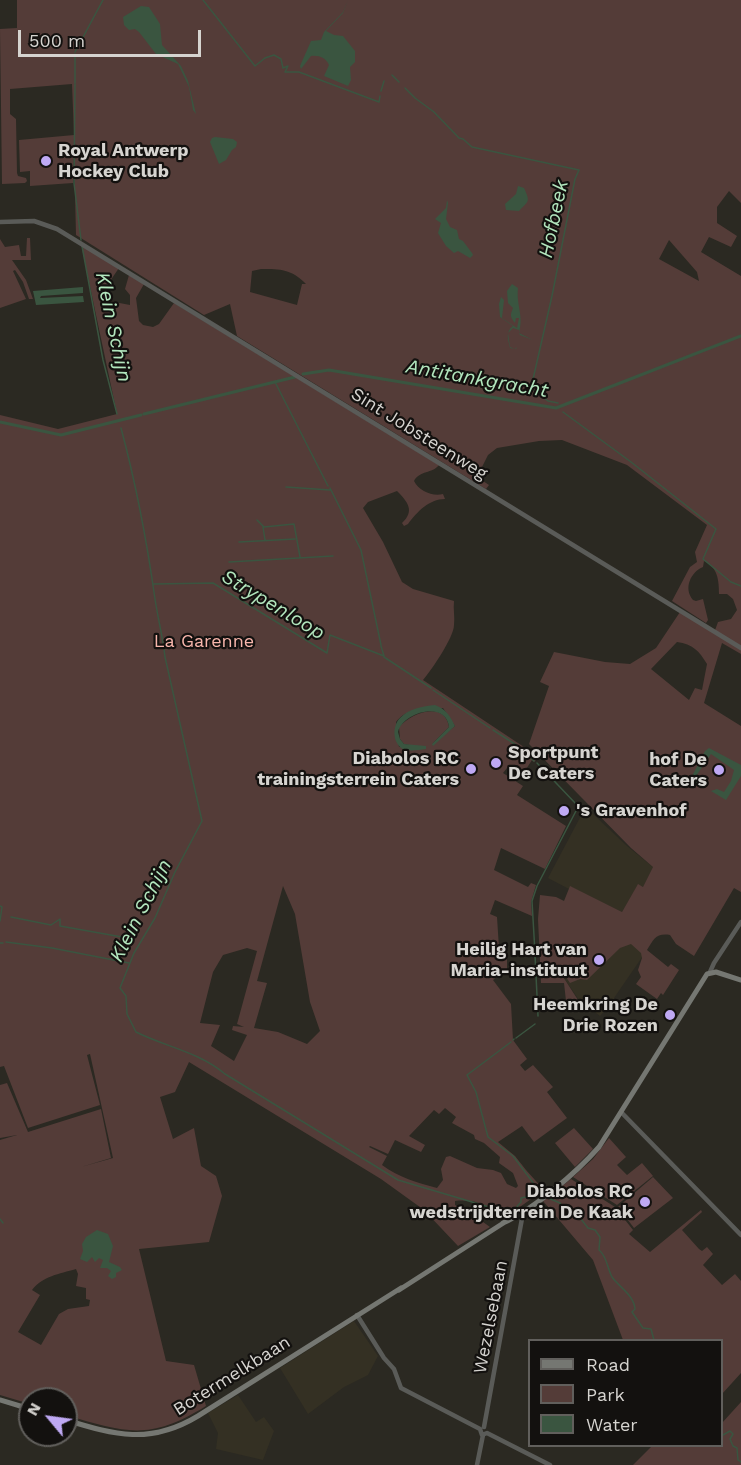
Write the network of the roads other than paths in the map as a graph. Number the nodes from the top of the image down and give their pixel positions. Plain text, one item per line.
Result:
1 (0, 222) edge
2 (741, 648) edge
3 (741, 922) edge
4 (710, 972) junction
5 (741, 980) edge
6 (622, 1113) junction
7 (534, 1204) junction
8 (523, 1213) junction
9 (503, 1223) junction
10 (741, 1235) edge
11 (357, 1316) junction
12 (0, 1400) edge
13 (18, 1405) edge
14 (78, 1424) edge
15 (482, 1428) junction
16 (485, 1434) junction
17 (477, 1465) edge
18 (550, 1465) edge

1 - 2 street, Sint Jobsteenweg
3 - 4 street
4 - 5 main road
4 - 6 main road, Botermelkbaan
6 - 7 main road, Botermelkbaan
6 - 10 street
7 - 8 main road, Botermelkbaan
7 - 9 main road, Botermelkbaan
8 - 9 main road, Botermelkbaan
8 - 15 street, Wezelsebaan
9 - 11 main road, Botermelkbaan
11 - 14 main road, Botermelkbaan
11 - 15 street
12 - 13 main road
15 - 16 street
16 - 17 street
16 - 18 street

